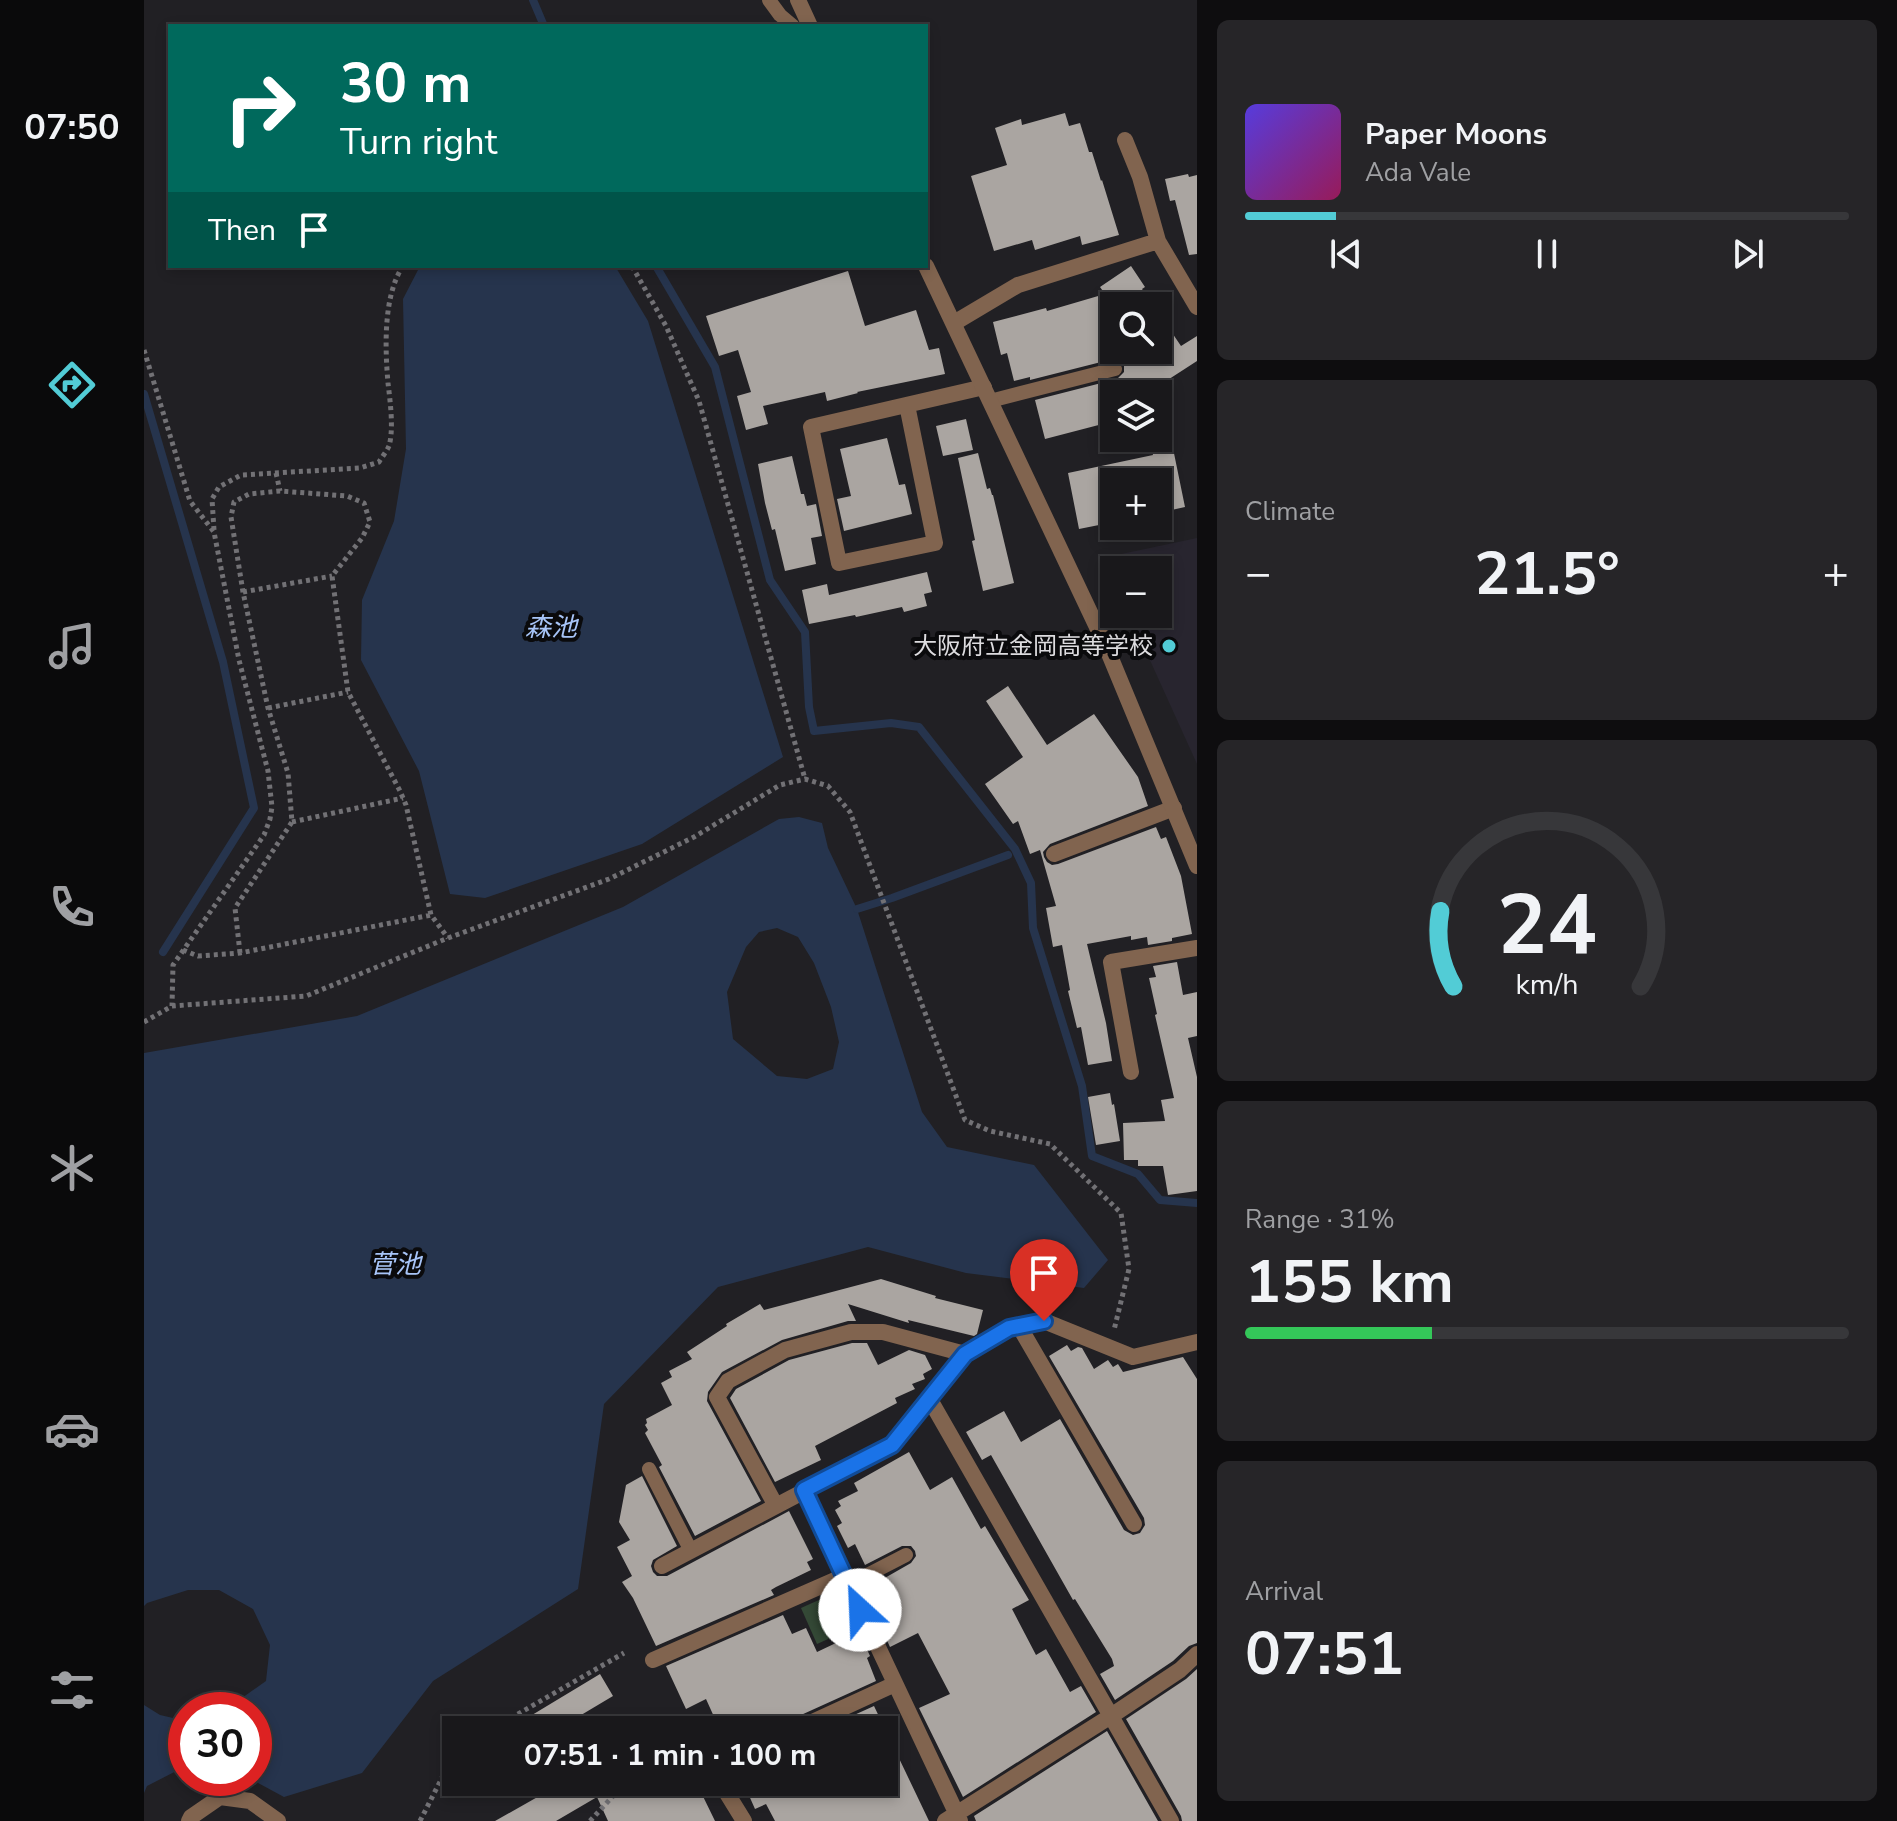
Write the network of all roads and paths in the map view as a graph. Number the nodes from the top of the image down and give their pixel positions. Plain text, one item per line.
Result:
1 (769, 0) edge
2 (798, 0) edge
3 (791, 24) edge
4 (809, 24) edge
5 (1125, 140) dead end
6 (1158, 241) junction
7 (402, 268) edge
8 (633, 268) edge
9 (927, 268) edge
10 (1197, 307) edge
11 (954, 323) junction
12 (144, 350) edge
13 (1115, 369) dead end
14 (987, 394) junction
15 (907, 405) junction
16 (276, 473) junction
17 (280, 491) junction
18 (214, 532) junction
19 (332, 576) junction
20 (243, 592) junction
21 (348, 692) junction
22 (268, 708) junction
23 (805, 779) junction
24 (403, 798) junction
25 (1174, 808) junction
26 (292, 822) junction
27 (1054, 854) dead end
28 (1196, 863) edge
29 (431, 915) junction
30 (448, 938) junction
31 (1197, 948) edge
32 (183, 950) junction
33 (240, 953) junction
34 (172, 1006) junction
35 (144, 1022) edge
36 (1131, 1072) dead end
37 (1019, 1326) junction
38 (1108, 1346) junction
39 (1195, 1346) edge
40 (965, 1354) junction
41 (929, 1398) junction
42 (649, 1469) dead end
43 (804, 1490) junction
44 (776, 1506) junction
45 (1134, 1524) dead end
46 (691, 1551) junction
47 (906, 1555) dead end
48 (662, 1566) dead end
49 (846, 1580) junction
50 (624, 1653) dead end
51 (1197, 1654) edge
52 (653, 1660) dead end
53 (895, 1684) junction
54 (514, 1716) edge
55 (825, 1716) edge
56 (1111, 1716) junction
57 (442, 1778) edge
58 (613, 1796) edge
59 (729, 1796) edge
60 (954, 1819) edge
61 (189, 1821) edge
62 (278, 1821) edge
63 (420, 1821) edge
64 (590, 1821) edge
65 (744, 1821) edge
66 (1171, 1821) edge

1 - 3 lane
2 - 4 street
5 - 6 street
6 - 10 street
6 - 11 street
7 - 16 path
8 - 23 path
9 - 11 street
11 - 14 street
12 - 18 path
13 - 14 lane
14 - 15 street
14 - 25 street
15 - 15 street
16 - 17 path
16 - 18 path
17 - 19 path
17 - 20 path
18 - 32 path
19 - 20 path
19 - 21 path
20 - 22 path
21 - 22 path
21 - 24 path
22 - 26 path
23 - 30 path
23 - 38 path
24 - 26 path
24 - 29 path
25 - 27 street
25 - 28 street
26 - 33 path
29 - 30 path
29 - 33 path
30 - 34 path
31 - 36 street
32 - 33 path
32 - 34 path
34 - 35 path
37 - 38 street
37 - 40 street
37 - 45 street
38 - 39 street
40 - 41 street
40 - 44 street
41 - 43 street
41 - 56 street
42 - 46 lane
43 - 44 street
43 - 49 street
44 - 46 street
46 - 48 street
47 - 49 lane
49 - 52 street
49 - 53 street
50 - 54 path
51 - 56 street
53 - 55 street
53 - 60 street
56 - 60 street
56 - 66 street
57 - 63 path
58 - 64 path
59 - 65 street
61 - 62 street

